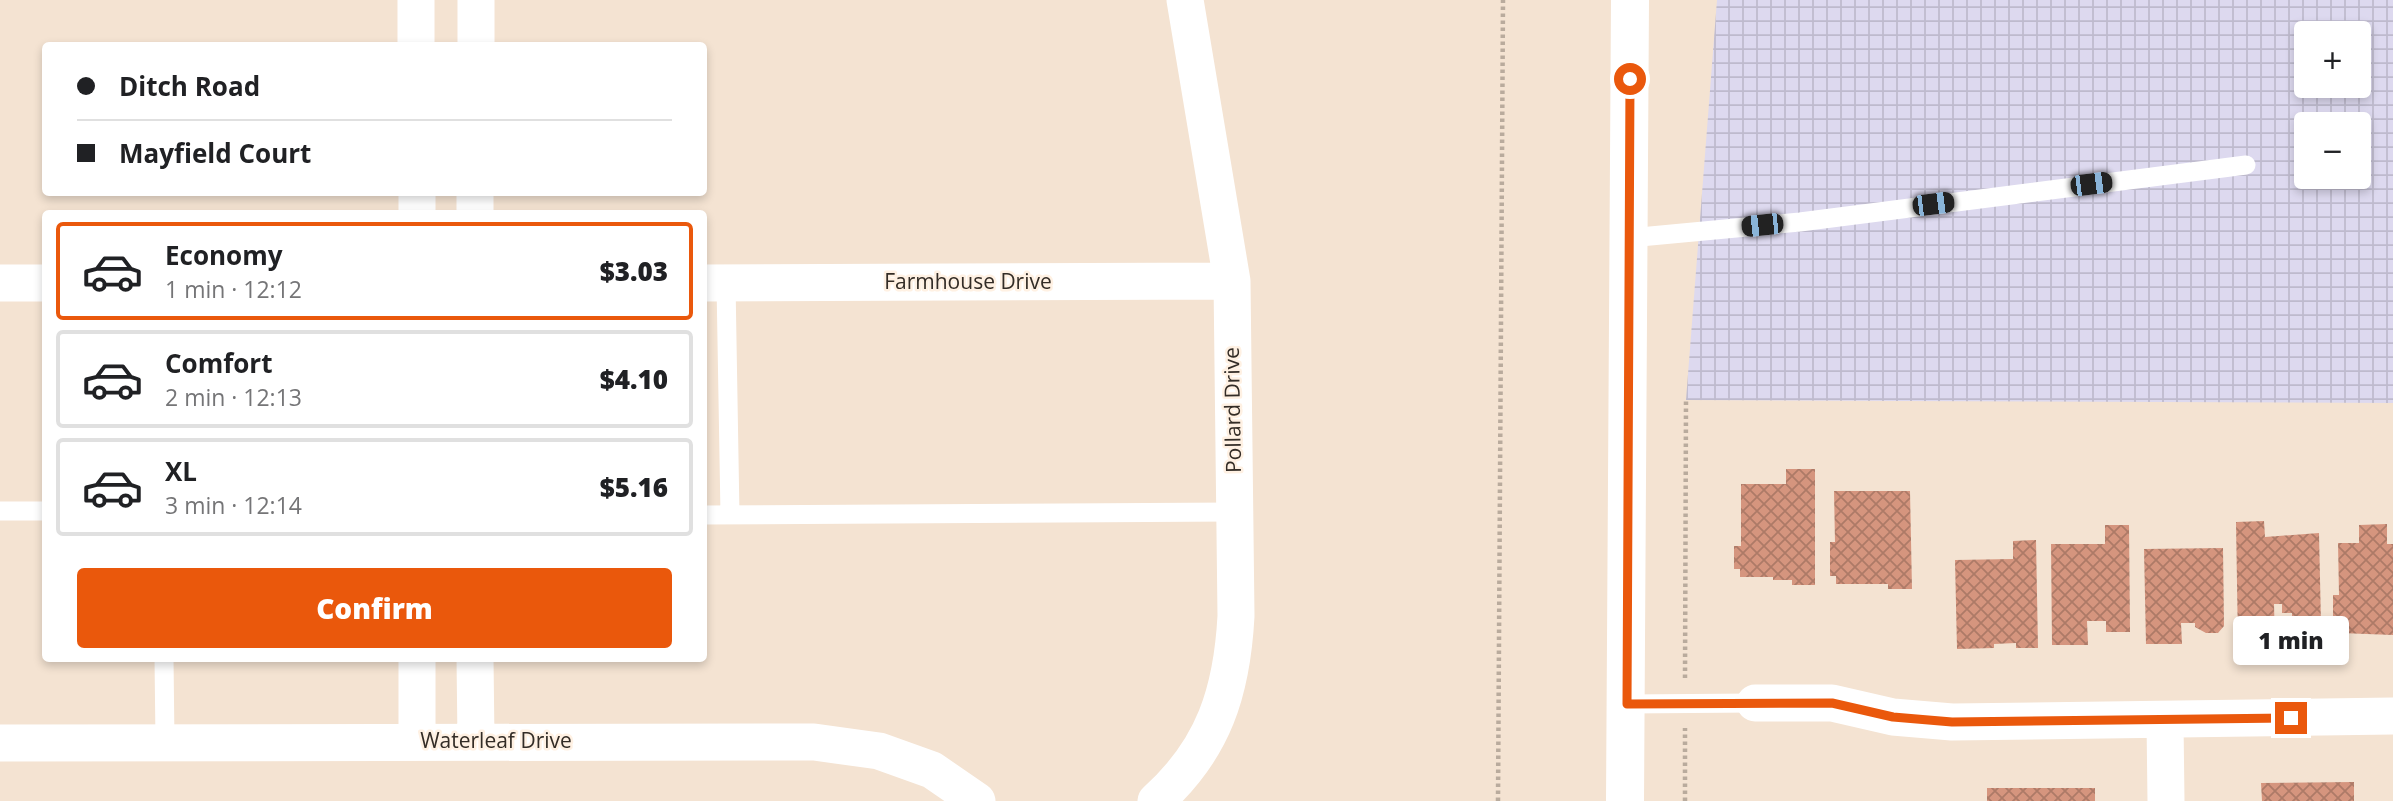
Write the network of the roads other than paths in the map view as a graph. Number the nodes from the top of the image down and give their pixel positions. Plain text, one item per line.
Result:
1 (416, 0) edge
2 (476, 0) edge
3 (1185, 0) edge
4 (1630, 0) edge
5 (416, 42) edge
6 (475, 42) edge
7 (2246, 165) dead end
8 (1629, 238) junction
9 (1232, 281) junction
10 (0, 283) edge
11 (42, 283) edge
12 (715, 283) edge
13 (0, 511) edge
14 (42, 511) edge
15 (1234, 512) junction
16 (707, 515) edge
17 (730, 515) junction
18 (164, 662) edge
19 (417, 662) edge
20 (475, 662) edge
21 (1755, 703) joint
22 (1627, 704) junction
23 (2393, 716) edge
24 (2165, 721) junction
25 (165, 741) junction
26 (418, 741) junction
27 (475, 741) junction
28 (0, 743) edge
29 (1624, 791) edge
30 (978, 801) edge
31 (1156, 801) edge
32 (2166, 801) edge

1 - 5 street
2 - 6 street
3 - 9 street, Pollard Drive
4 - 8 street
7 - 8 lane
8 - 22 street
9 - 12 street, Farmhouse Drive
9 - 15 street, Pollard Drive
10 - 11 street
12 - 17 lane
13 - 14 lane
15 - 17 lane
15 - 31 street, Pollard Drive
16 - 17 lane
18 - 25 lane
19 - 26 street
20 - 27 street
21 - 22 lane
21 - 24 street
22 - 29 street
23 - 24 street
24 - 32 street
25 - 26 street, Waterleaf Drive
25 - 28 street, Waterleaf Drive
26 - 27 street, Waterleaf Drive
27 - 30 street, Waterleaf Drive

